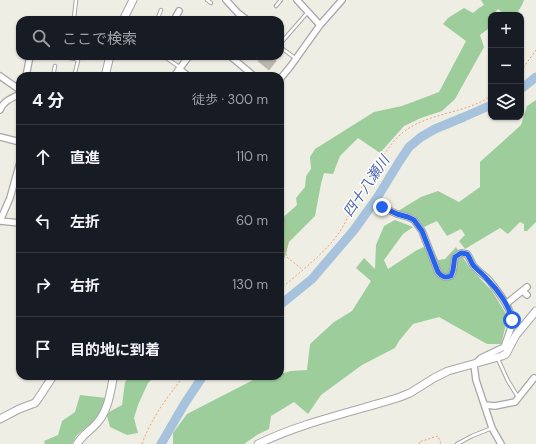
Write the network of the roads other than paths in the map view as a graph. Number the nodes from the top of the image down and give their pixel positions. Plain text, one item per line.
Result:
1 (76, 0) edge
2 (133, 0) edge
3 (207, 0) edge
4 (297, 0) edge
5 (342, 0) edge
6 (230, 1) edge
7 (278, 1) edge
8 (212, 4) dead end
9 (276, 6) dead end
10 (161, 10) dead end
11 (179, 11) dead end
12 (308, 12) junction
13 (74, 16) edge
14 (125, 16) edge
15 (159, 16) edge
16 (176, 16) edge
17 (242, 16) edge
18 (320, 25) junction
19 (284, 40) edge
20 (284, 48) edge
21 (296, 58) junction
22 (29, 60) edge
23 (77, 60) edge
24 (109, 60) edge
25 (169, 60) edge
26 (186, 60) edge
27 (235, 60) edge
28 (55, 66) dead end
29 (179, 69) junction
30 (27, 72) edge
31 (54, 72) edge
32 (75, 72) edge
33 (106, 72) edge
34 (177, 72) edge
35 (183, 72) edge
36 (249, 72) edge
37 (284, 74) edge
38 (0, 76) edge
39 (16, 87) edge
40 (16, 92) edge
41 (0, 110) edge
42 (0, 137) edge
43 (16, 141) edge
44 (16, 176) edge
45 (382, 207) dead end
46 (0, 221) edge
47 (16, 223) edge
48 (525, 291) dead end
49 (506, 304) junction
50 (536, 311) edge
51 (497, 358) junction
52 (474, 364) junction
53 (534, 378) dead end
54 (50, 380) edge
55 (113, 380) edge
56 (519, 397) junction
57 (485, 405) junction
58 (0, 420) edge
59 (492, 428) junction
60 (77, 444) edge
61 (258, 444) edge
62 (457, 444) edge
63 (501, 444) edge

1 - 13 lane
2 - 14 street
3 - 8 lane
4 - 12 street
5 - 18 street
6 - 17 street
7 - 9 lane
10 - 15 lane
11 - 16 street
12 - 18 street
12 - 19 lane
18 - 21 street
20 - 21 lane
21 - 37 street
22 - 30 street
23 - 32 lane
24 - 33 street
25 - 29 lane
26 - 29 street
27 - 36 street
28 - 31 lane
29 - 34 street
29 - 35 street
38 - 39 street
40 - 41 street
42 - 43 street
44 - 46 street
45 - 49 street
46 - 47 street
48 - 49 street
49 - 52 street
50 - 51 street
51 - 52 street
51 - 56 lane
52 - 57 street
52 - 61 street
53 - 56 street
54 - 58 street
55 - 60 street
56 - 57 street
57 - 59 street
59 - 62 lane
59 - 63 street

